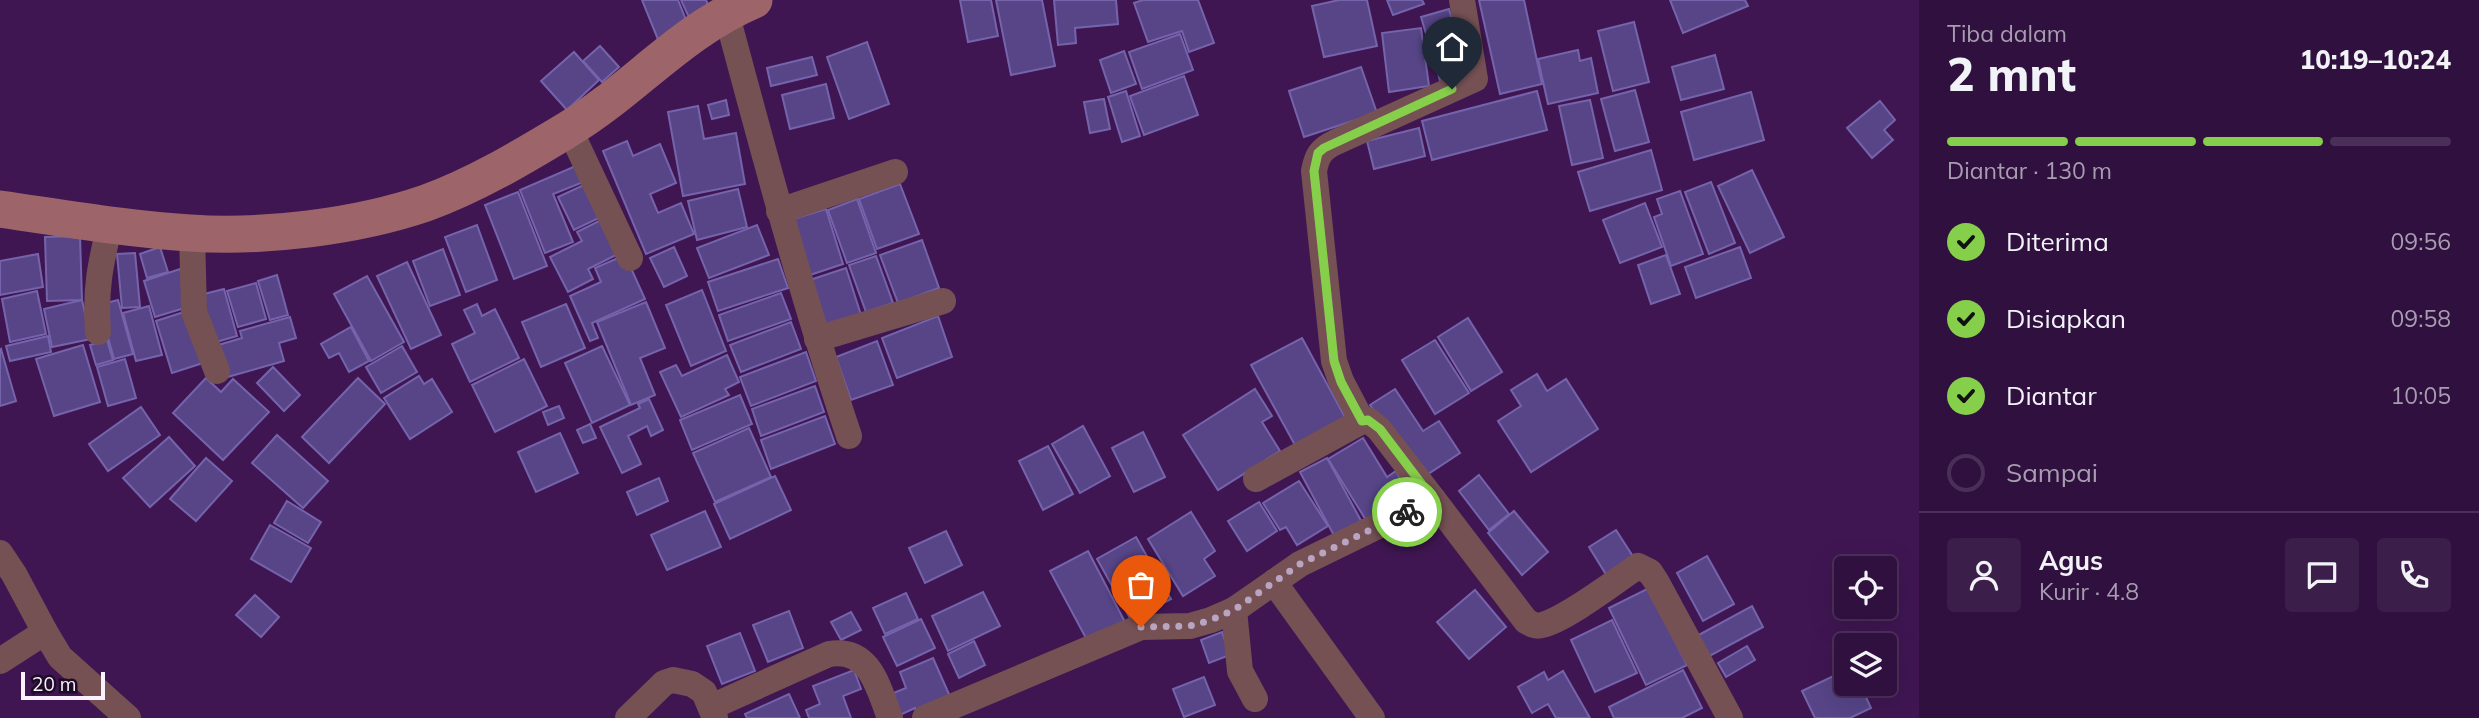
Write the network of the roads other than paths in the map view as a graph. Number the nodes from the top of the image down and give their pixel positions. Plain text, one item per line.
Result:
1 (1462, 0) edge
2 (740, 6) edge
3 (569, 128) junction
4 (895, 172) dead end
5 (0, 209) edge
6 (779, 211) junction
7 (110, 224) junction
8 (192, 233) junction
9 (630, 258) dead end
10 (943, 301) dead end
11 (98, 332) dead end
12 (817, 339) junction
13 (217, 372) dead end
14 (1362, 421) junction
15 (849, 436) dead end
16 (1256, 479) dead end
17 (1433, 499) junction
18 (0, 553) edge
19 (1274, 582) junction
20 (1234, 610) junction
21 (44, 632) junction
22 (0, 661) edge
23 (1255, 699) dead end
24 (713, 713) edge
25 (128, 718) edge
26 (628, 718) edge
27 (890, 718) edge
28 (925, 718) edge
29 (1372, 718) edge
30 (1730, 718) edge

1 - 14 street
2 - 3 street
2 - 6 street
3 - 8 street
3 - 9 street
4 - 6 street
5 - 7 street
6 - 12 street
7 - 8 street
7 - 11 street
8 - 13 street
10 - 12 street
12 - 15 street
14 - 16 street
14 - 17 street
17 - 19 street
17 - 30 street
18 - 21 street
19 - 20 street
19 - 29 street
20 - 23 street
20 - 28 street
21 - 22 street
21 - 25 street
24 - 26 street
24 - 27 street

